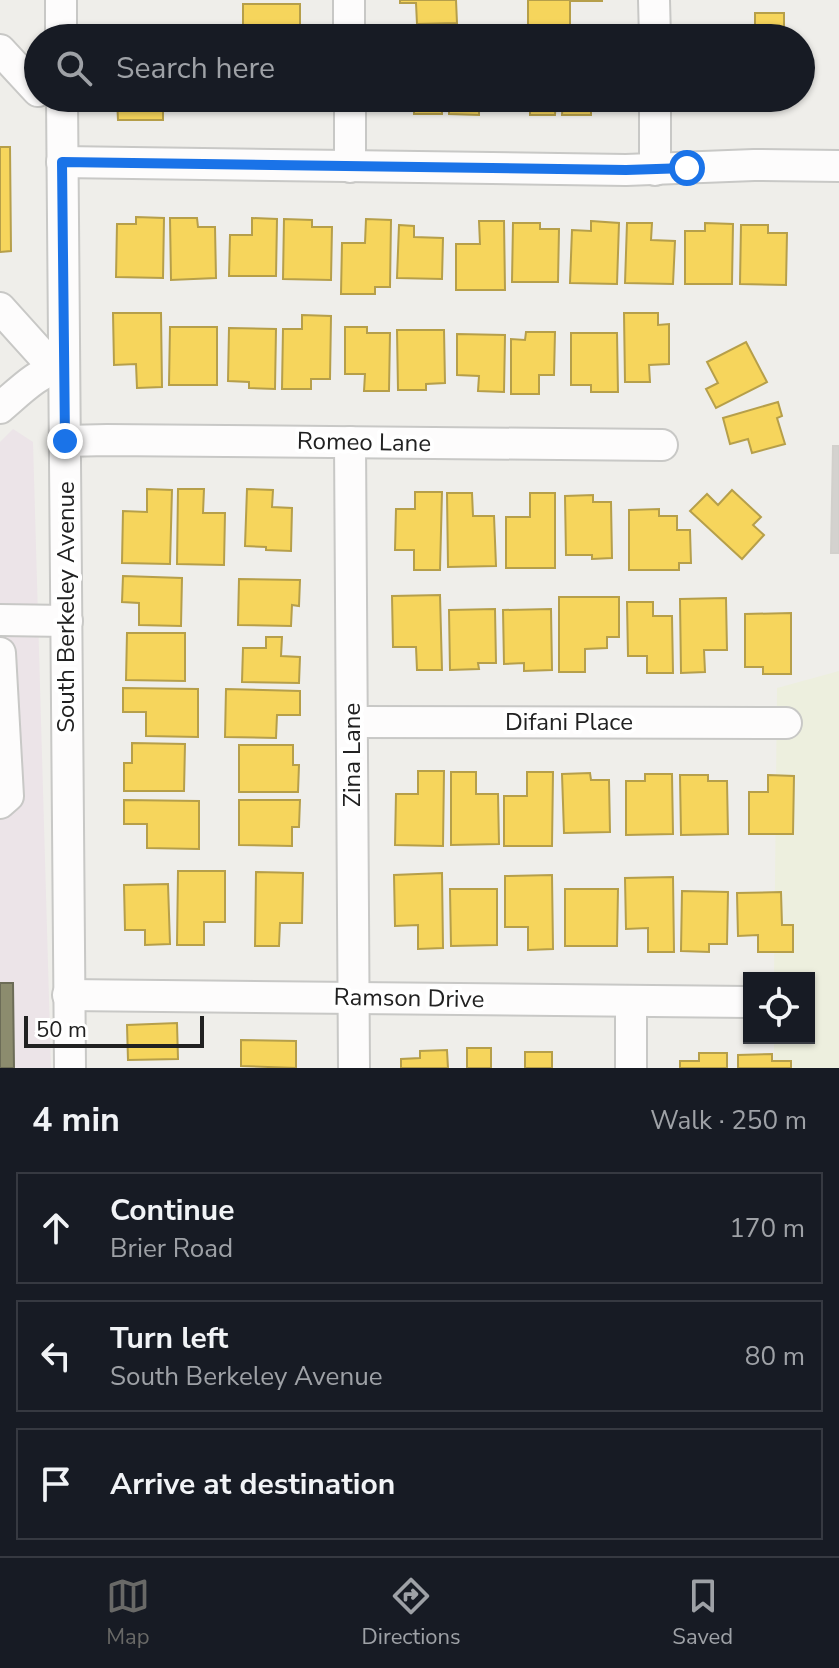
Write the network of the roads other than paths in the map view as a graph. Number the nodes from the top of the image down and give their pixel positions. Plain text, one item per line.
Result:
1 (61, 0) edge
2 (349, 0) edge
3 (654, 0) edge
4 (61, 24) edge
5 (349, 24) edge
6 (655, 24) edge
7 (0, 50) edge
8 (24, 72) edge
9 (54, 112) edge
10 (350, 112) edge
11 (655, 112) edge
12 (62, 162) junction
13 (839, 166) edge
14 (350, 167) junction
15 (655, 170) junction
16 (0, 308) edge
17 (59, 367) junction
18 (0, 408) edge
19 (65, 441) junction
20 (350, 442) junction
21 (662, 445) dead end
22 (0, 620) edge
23 (67, 621) junction
24 (0, 653) edge
25 (352, 722) junction
26 (786, 723) dead end
27 (0, 803) edge
28 (68, 995) junction
29 (354, 997) junction
30 (631, 1001) junction
31 (743, 1002) edge
32 (70, 1068) edge
33 (354, 1068) edge
34 (631, 1068) edge

1 - 4 street
2 - 5 street
3 - 6 street
7 - 8 street
9 - 12 street, South Berkeley Avenue
10 - 14 street
11 - 15 street
12 - 14 street
12 - 17 street, South Berkeley Avenue
13 - 15 street
14 - 15 street
16 - 17 street
17 - 18 street
17 - 19 street, South Berkeley Avenue
19 - 20 street, Romeo Lane
19 - 23 street, South Berkeley Avenue
20 - 21 street, Romeo Lane
20 - 25 street, Zina Lane
22 - 23 street
23 - 28 street, South Berkeley Avenue
24 - 27 street
25 - 26 street, Difani Place
25 - 29 street, Zina Lane
28 - 29 street, Ramson Drive
28 - 32 street, South Berkeley Avenue
29 - 30 street, Ramson Drive
29 - 33 street, Zina Lane
30 - 31 street, Ramson Drive
30 - 34 street

